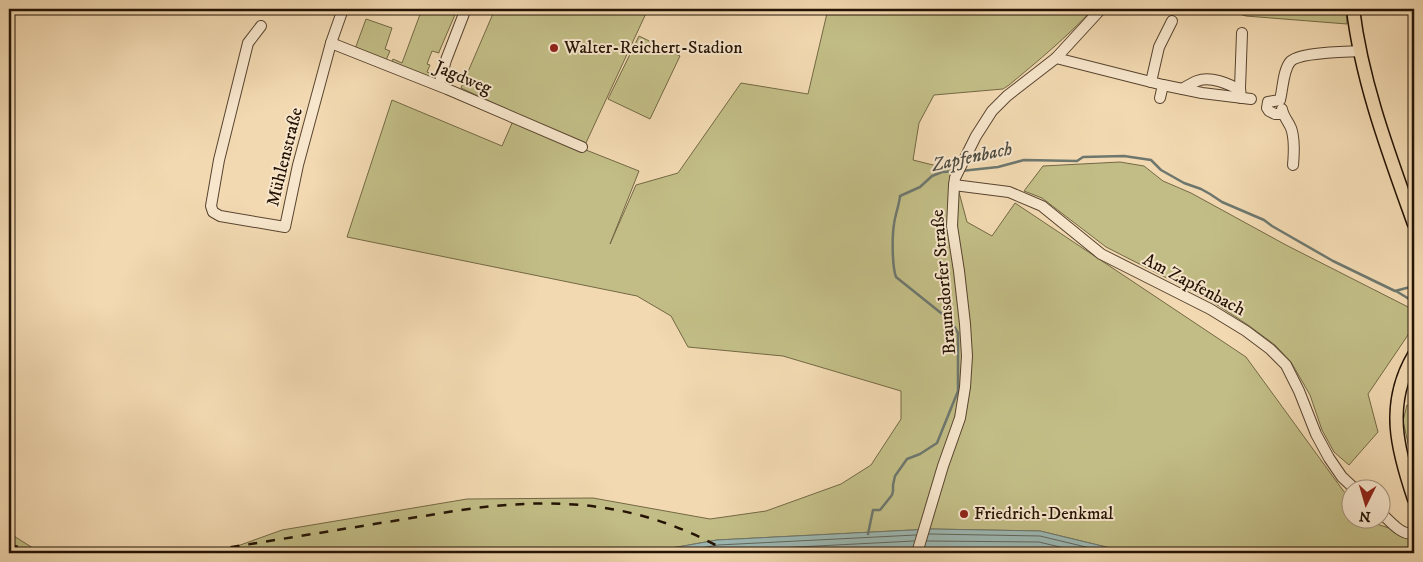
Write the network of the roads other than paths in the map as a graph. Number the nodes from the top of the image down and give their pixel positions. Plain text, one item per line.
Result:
1 (343, 9) edge
2 (461, 9) edge
3 (1101, 9) edge
4 (1353, 9) edge
5 (1172, 21) dead end
6 (261, 26) dead end
7 (1242, 33) dead end
8 (331, 43) junction
9 (1360, 51) junction
10 (1056, 58) junction
11 (1151, 82) junction
12 (439, 85) junction
13 (1163, 85) junction
14 (1182, 89) junction
15 (1244, 96) junction
16 (1160, 98) dead end
17 (582, 147) dead end
18 (1293, 165) dead end
19 (954, 182) junction
20 (1414, 224) edge
21 (1414, 355) edge
22 (1345, 480) edge
23 (1414, 499) edge
24 (1390, 521) edge
25 (1414, 534) edge
26 (917, 553) edge

1 - 8 street, Mühlenstraße
2 - 12 street
3 - 10 street, Braunsdorfer Straße
4 - 9 main road
5 - 11 street
6 - 8 street, Mühlenstraße
7 - 15 street
8 - 12 street, Jagdweg
9 - 18 street
9 - 20 main road
10 - 11 street
10 - 19 street, Braunsdorfer Straße
11 - 13 street
12 - 17 street, Jagdweg
13 - 14 street
13 - 16 street
14 - 15 street
14 - 15 street
19 - 22 street, Am Zapfenbach
19 - 26 street, Braunsdorfer Straße
21 - 23 main road
24 - 25 street

